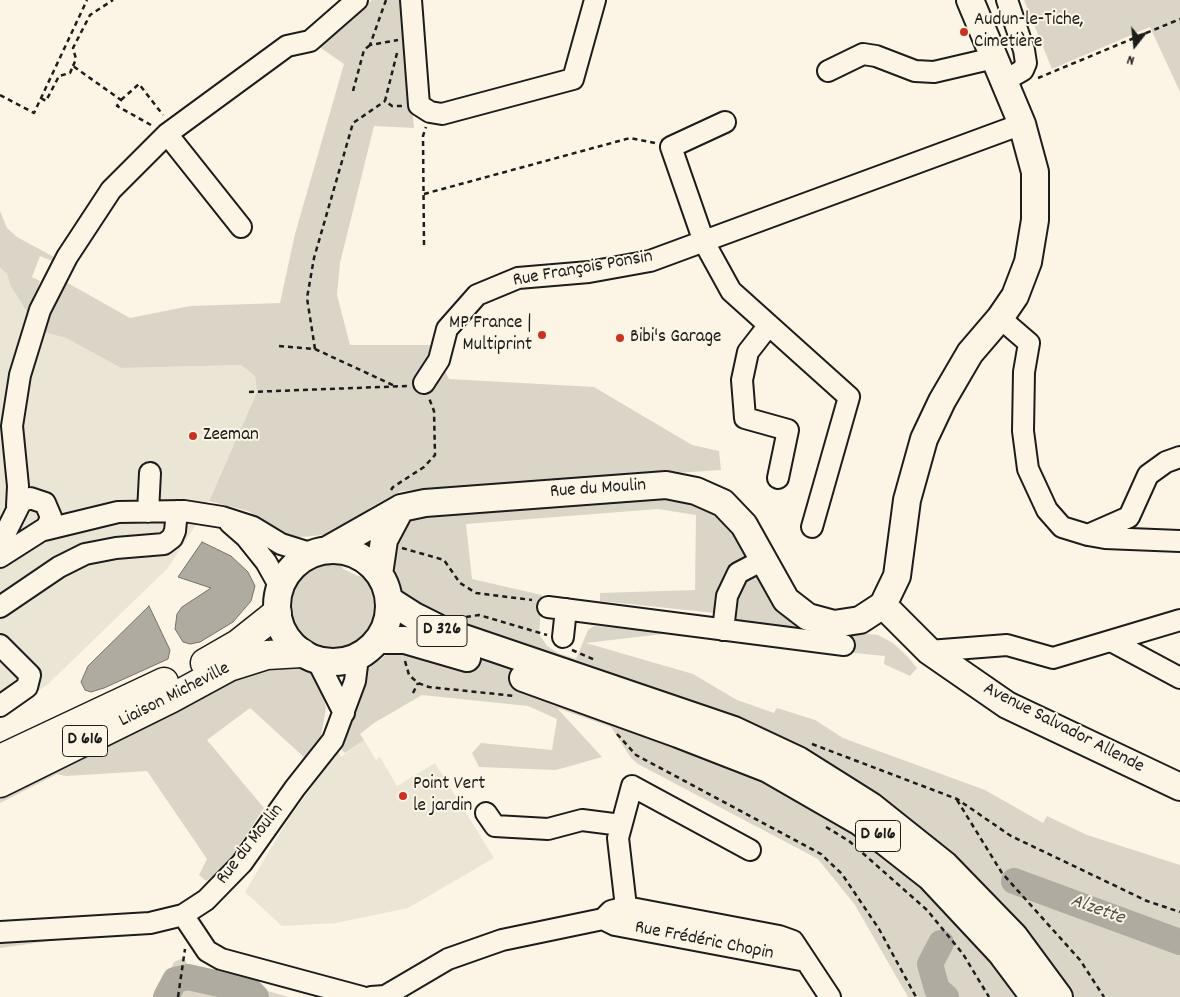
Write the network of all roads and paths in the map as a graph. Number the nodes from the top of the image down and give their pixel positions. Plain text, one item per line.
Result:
1 (87, 0) edge
2 (114, 0) edge
3 (357, 0) edge
4 (386, 0) edge
5 (411, 0) edge
6 (594, 0) edge
7 (970, 0) edge
8 (1007, 0) edge
9 (1180, 20) edge
10 (370, 44) junction
11 (73, 66) junction
12 (828, 70) dead end
13 (1002, 77) junction
14 (353, 91) dead end
15 (0, 95) edge
16 (41, 98) junction
17 (121, 100) junction
18 (385, 101) junction
19 (424, 108) junction
20 (725, 122) dead end
21 (1022, 124) junction
22 (163, 131) junction
23 (671, 147) junction
24 (424, 194) junction
25 (241, 226) dead end
26 (704, 242) junction
27 (424, 245) dead end
28 (1000, 318) junction
29 (769, 325) junction
30 (279, 346) dead end
31 (314, 349) junction
32 (424, 383) joint
33 (249, 392) dead end
34 (13, 451) junction
35 (1180, 457) edge
36 (150, 473) dead end
37 (778, 478) dead end
38 (396, 500) junction
39 (43, 501) junction
40 (16, 509) junction
41 (177, 511) junction
42 (148, 512) junction
43 (100, 517) junction
44 (222, 517) junction
45 (812, 528) dead end
46 (41, 532) junction
47 (1088, 534) junction
48 (1180, 540) edge
49 (0, 544) edge
50 (400, 547) dead end
51 (320, 552) junction
52 (0, 557) edge
53 (762, 560) junction
54 (379, 574) junction
55 (279, 600) junction
56 (390, 600) junction
57 (883, 605) junction
58 (0, 607) edge
59 (557, 608) junction
60 (462, 620) dead end
61 (1180, 620) edge
62 (723, 630) junction
63 (563, 637) joint
64 (378, 640) junction
65 (405, 640) junction
66 (1112, 641) junction
67 (0, 645) edge
68 (844, 645) dead end
69 (929, 651) junction
70 (500, 652) joint
71 (310, 657) junction
72 (358, 657) junction
73 (1180, 678) edge
74 (418, 683) junction
75 (413, 693) dead end
76 (520, 697) dead end
77 (0, 706) edge
78 (344, 713) junction
79 (611, 727) dead end
80 (0, 759) edge
81 (0, 783) edge
82 (1180, 787) edge
83 (486, 813) dead end
84 (620, 825) junction
85 (825, 827) dead end
86 (750, 850) dead end
87 (626, 907) junction
88 (1180, 912) edge
89 (183, 915) junction
90 (603, 918) junction
91 (0, 932) edge
92 (806, 961) junction
93 (182, 970) dead end
94 (178, 997) edge
95 (362, 997) edge
96 (371, 997) edge
97 (830, 997) edge
98 (916, 997) edge
99 (989, 997) edge
100 (1034, 997) edge
101 (1059, 997) edge
102 (1104, 997) edge

1 - 16 path
2 - 11 path
3 - 22 street
4 - 10 path
5 - 19 street
6 - 19 street
7 - 13 main road
8 - 13 street
9 - 13 path
10 - 14 path
10 - 18 path
11 - 16 path
11 - 17 path
12 - 13 street
13 - 21 main road
15 - 16 path
17 - 22 path
17 - 22 path
18 - 19 path
18 - 31 path
19 - 24 path
20 - 23 street
21 - 26 street, Rue François Ponsin
21 - 28 main road
22 - 25 street
22 - 34 street
23 - 24 path
23 - 26 street
24 - 27 path
26 - 29 street
26 - 32 street, Rue François Ponsin
28 - 47 street
28 - 57 main road
29 - 37 street
29 - 45 street
30 - 31 path
31 - 33 path
32 - 38 path
34 - 39 street
34 - 40 street
35 - 47 street
36 - 42 street
38 - 51 main road, Rue du Moulin
38 - 53 main road, Rue du Moulin
38 - 54 main road
39 - 40 street
39 - 43 street
39 - 46 street
40 - 46 street
40 - 49 street
41 - 42 street
41 - 44 street
41 - 58 street
42 - 43 street
43 - 46 street
44 - 51 street
44 - 55 street
46 - 52 street
47 - 48 street
50 - 59 path
51 - 54 main road
51 - 55 main road
53 - 57 main road, Rue du Moulin
53 - 62 street
54 - 56 main road
55 - 71 main road
55 - 80 highway, Liaison Micheville / D 616
56 - 64 main road
56 - 70 main road, D 326
57 - 69 main road, Avenue Salvador Allende
59 - 62 street
59 - 63 street
60 - 63 path
61 - 66 street
62 - 68 street
64 - 65 main road, D 616
64 - 72 main road
65 - 74 path
65 - 100 main road, D 616
66 - 69 street
66 - 73 street
67 - 77 street
69 - 82 main road, Avenue Salvador Allende
70 - 101 main road, D 616
71 - 72 main road
71 - 78 street
71 - 81 highway, Liaison Micheville / D 616
72 - 78 street, Rue du Moulin
74 - 75 path
74 - 76 path
78 - 89 street, Rue du Moulin
79 - 98 path
83 - 84 street
84 - 86 street, Rue Frédéric Chopin
84 - 87 street, Rue Frédéric Chopin
85 - 99 path
87 - 90 street, Rue Frédéric Chopin
87 - 92 street, Rue Frédéric Chopin
88 - 102 path
89 - 91 street, Rue du Moulin
89 - 95 street
90 - 92 street, Rue Frédéric Chopin
90 - 96 street, Rue Frédéric Chopin
92 - 97 street, Rue Frédéric Chopin
93 - 94 path

